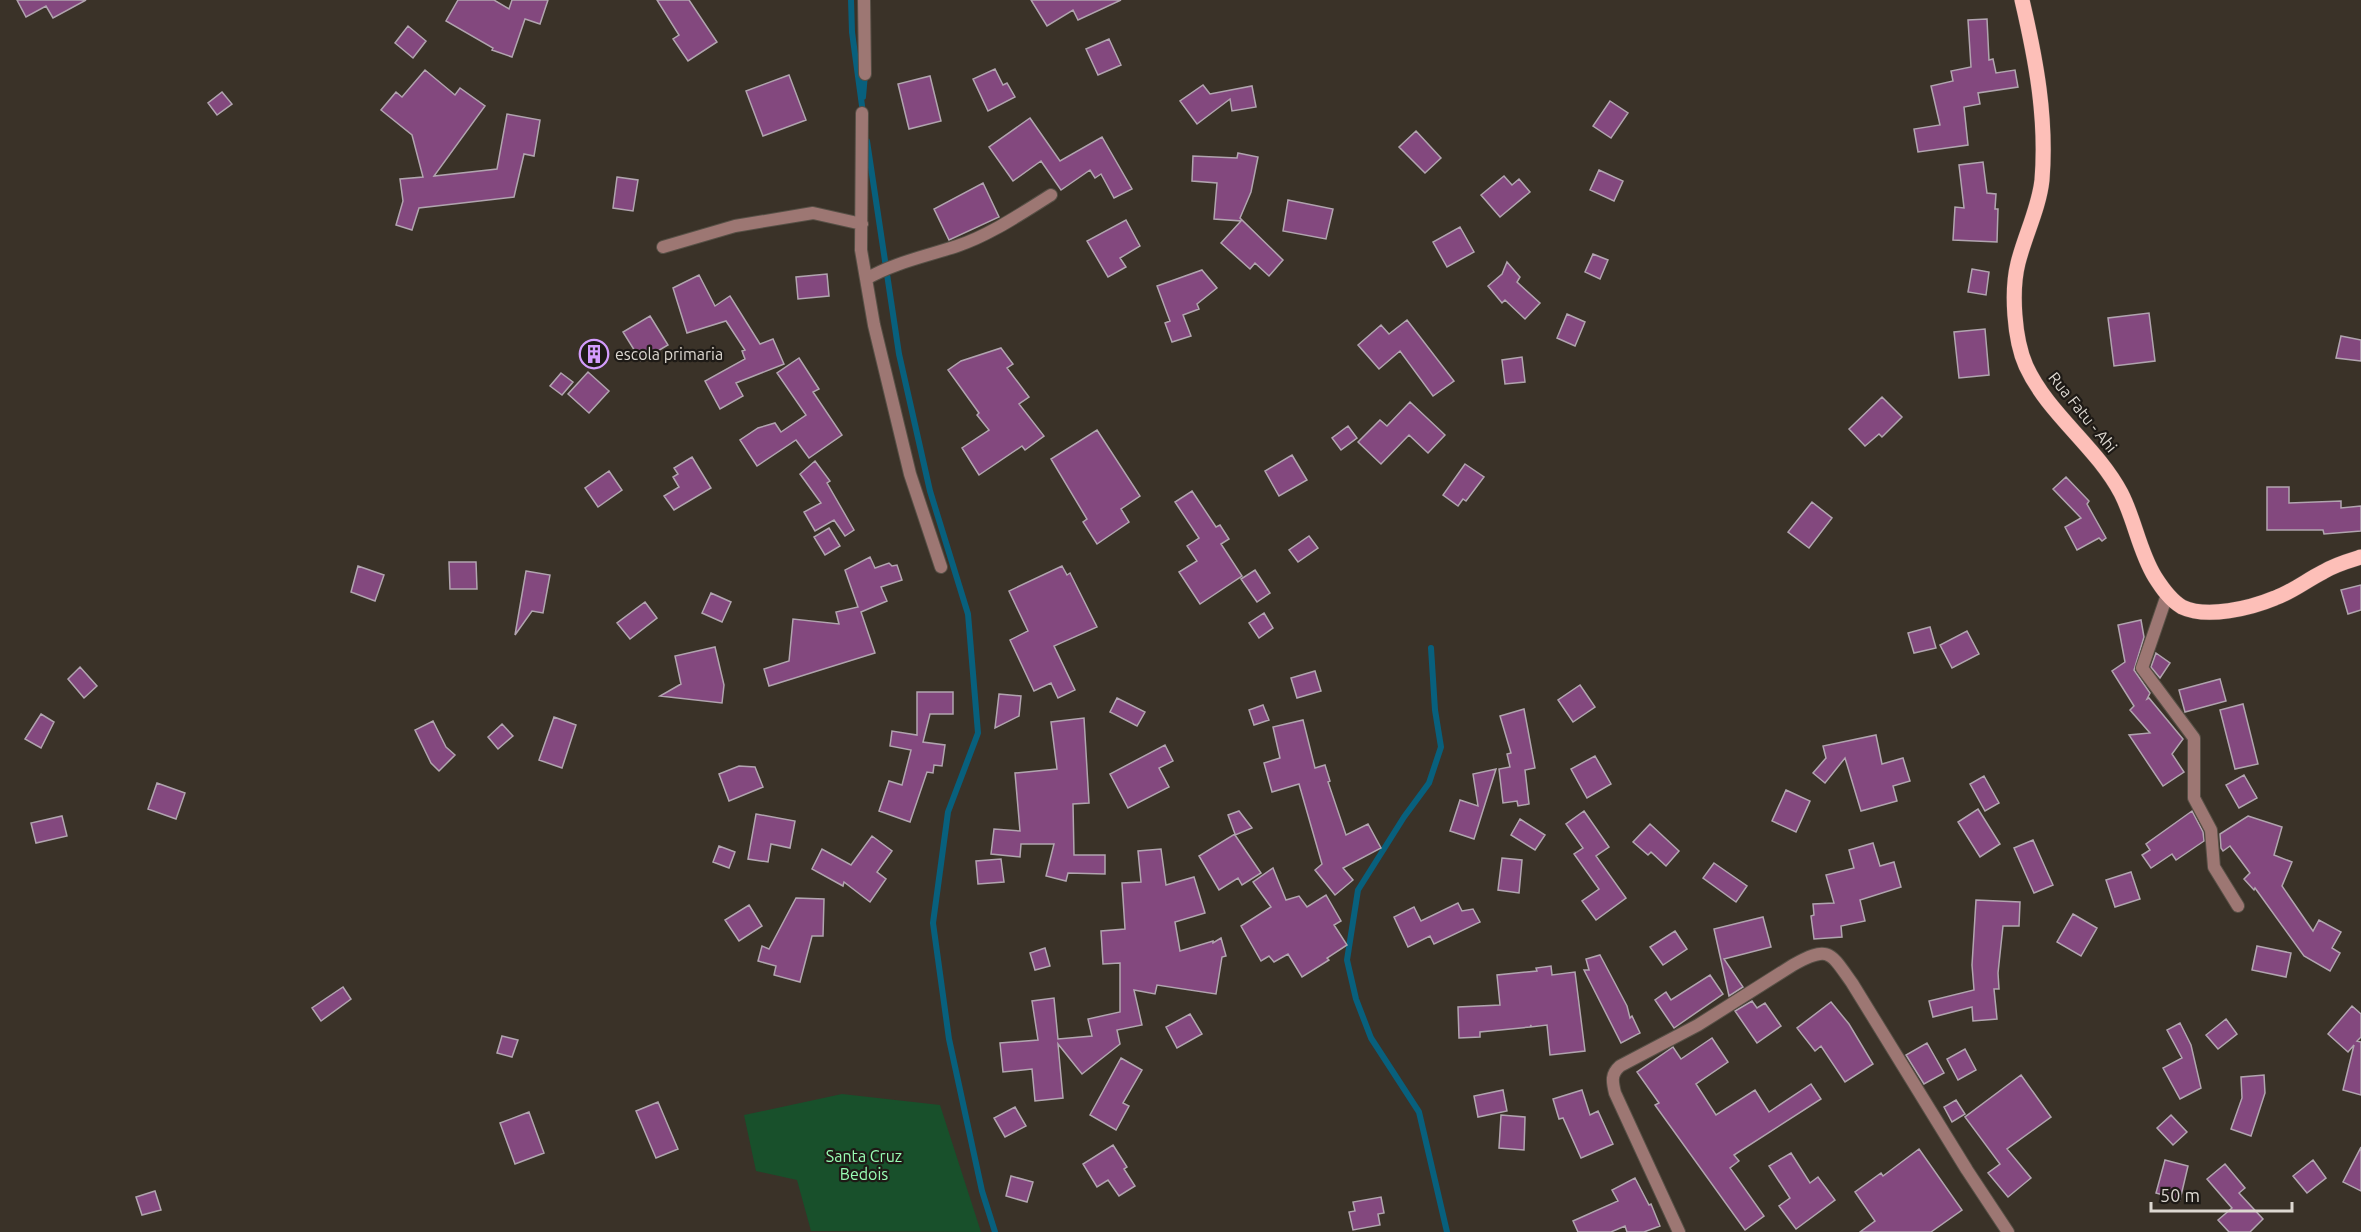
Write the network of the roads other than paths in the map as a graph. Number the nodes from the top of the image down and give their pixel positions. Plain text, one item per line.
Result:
1 (864, 0) edge
2 (2022, 0) edge
3 (865, 74) dead end
4 (862, 112) dead end
5 (1051, 195) dead end
6 (862, 225) junction
7 (663, 247) dead end
8 (866, 279) junction
9 (2361, 557) edge
10 (941, 567) dead end
11 (2167, 595) junction
12 (2238, 906) dead end
13 (1679, 1232) edge
14 (2008, 1232) edge

1 - 3 street
2 - 11 main road, Rua Fatu - Ahi
4 - 6 street
5 - 8 street
6 - 7 street
6 - 8 street
8 - 10 street
9 - 11 main road, Rua Fatu - Ahi
11 - 12 street
13 - 14 street

